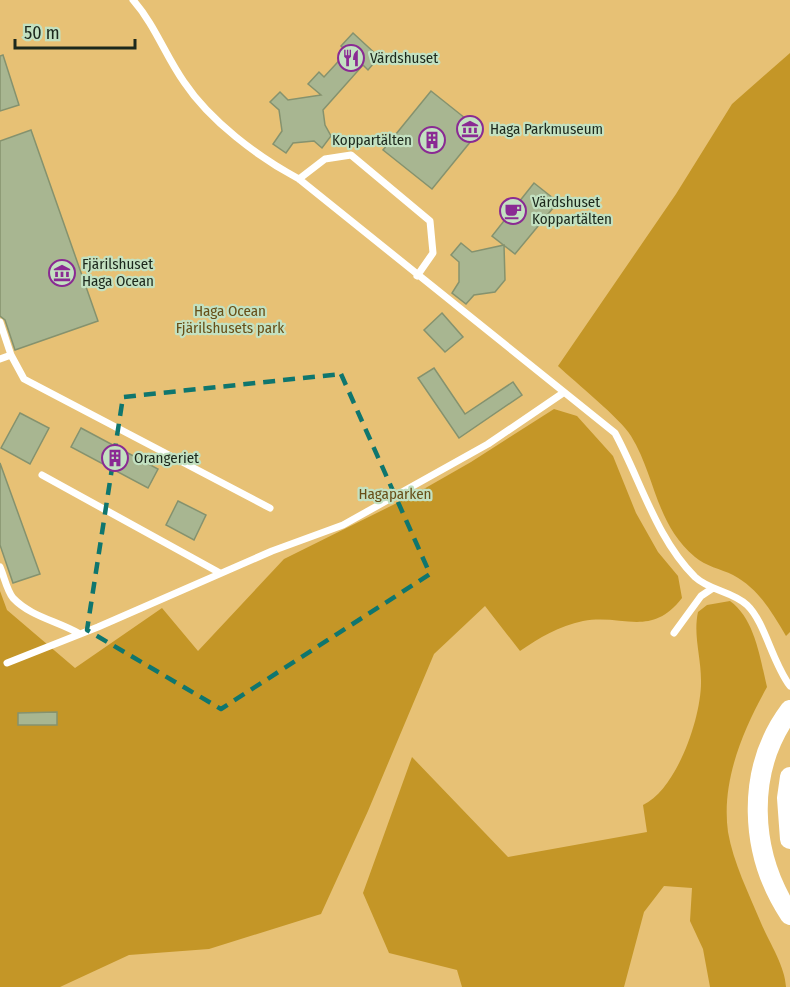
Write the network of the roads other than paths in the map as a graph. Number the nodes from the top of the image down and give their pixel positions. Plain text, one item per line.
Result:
1 (133, 0) edge
2 (299, 179) junction
3 (417, 276) junction
4 (0, 322) edge
5 (11, 355) junction
6 (0, 358) edge
7 (563, 393) junction
8 (42, 475) dead end
9 (270, 508) dead end
10 (0, 567) edge
11 (220, 573) junction
12 (713, 588) junction
13 (674, 633) dead end
14 (80, 634) junction
15 (7, 663) dead end
16 (790, 686) edge
17 (790, 710) edge
18 (790, 777) edge
19 (790, 839) edge
20 (790, 915) edge

1 - 2 lane
2 - 3 lane
2 - 3 lane
3 - 7 lane
4 - 5 lane
5 - 6 lane
5 - 9 lane
7 - 11 lane
7 - 12 lane
8 - 11 lane
10 - 14 lane
11 - 14 lane
12 - 13 lane
12 - 16 lane
14 - 15 lane
17 - 20 main road
18 - 19 main road

